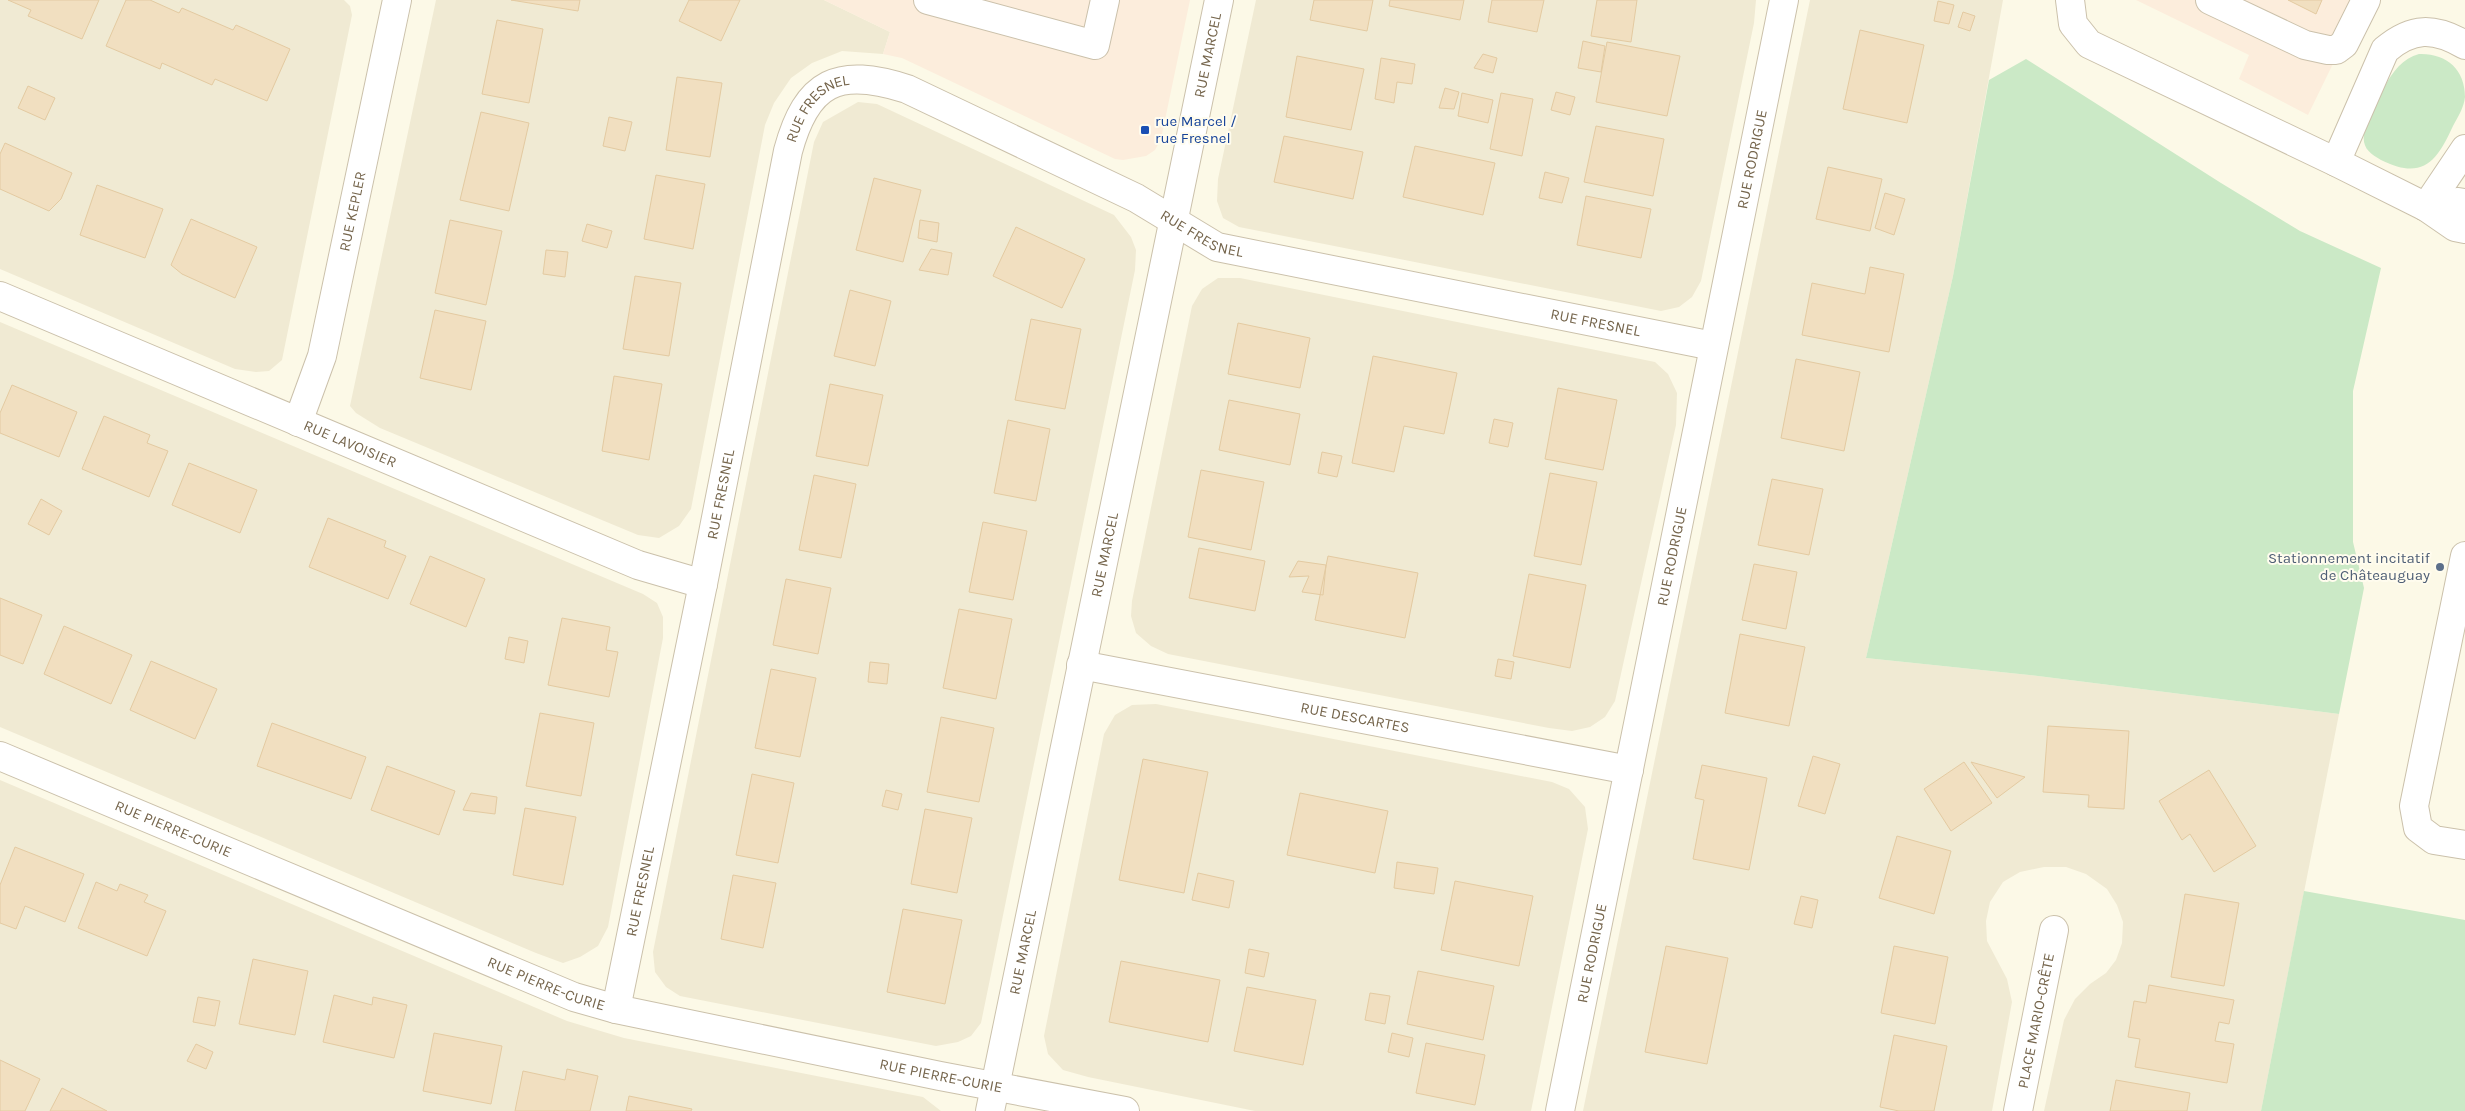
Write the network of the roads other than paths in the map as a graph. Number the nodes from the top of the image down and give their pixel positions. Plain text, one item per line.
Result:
1 (397, 0) edge
2 (928, 0) edge
3 (1105, 0) edge
4 (1220, 0) edge
5 (1784, 0) edge
6 (2070, 0) edge
7 (2210, 0) edge
8 (2366, 0) edge
9 (2465, 45) edge
10 (2465, 149) edge
11 (2336, 162) junction
12 (2465, 203) edge
13 (2426, 207) junction
14 (1173, 221) junction
15 (2465, 229) edge
16 (0, 296) edge
17 (1713, 346) junction
18 (298, 422) junction
19 (2465, 556) edge
20 (703, 584) junction
21 (1081, 665) junction
22 (0, 756) edge
23 (1629, 770) junction
24 (2465, 845) edge
25 (2054, 930) dead end
26 (616, 1009) junction
27 (993, 1098) edge
28 (1125, 1111) edge
29 (1560, 1111) edge
30 (2018, 1111) edge

1 - 18 street, RUE KEPLER
2 - 3 street
4 - 14 street, RUE MARCEL
5 - 17 street, RUE RODRIGUE
6 - 11 street
7 - 8 street
9 - 11 street
10 - 13 street
11 - 13 street
12 - 13 street
13 - 15 street
14 - 17 street, RUE FRESNEL
14 - 20 street, RUE FRESNEL
14 - 21 street, RUE MARCEL
16 - 18 street, RUE LAVOISIER
17 - 23 street, RUE RODRIGUE
18 - 20 street, RUE LAVOISIER
19 - 24 street
20 - 26 street, RUE FRESNEL
21 - 23 street, RUE DESCARTES
21 - 27 street, RUE MARCEL
22 - 26 street, RUE PIERRE-CURIE
23 - 29 street, RUE RODRIGUE
25 - 30 street, PLACE MARIO-CRÊTE
26 - 27 street, RUE PIERRE-CURIE
27 - 28 street, RUE PIERRE-CURIE

